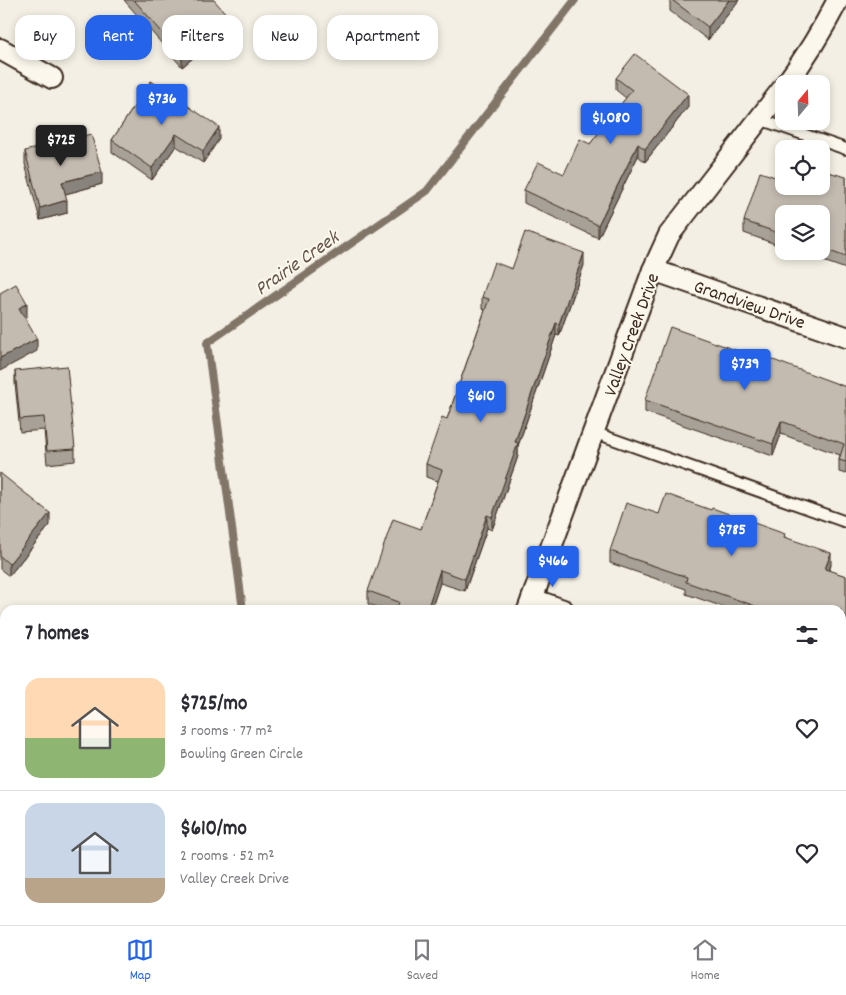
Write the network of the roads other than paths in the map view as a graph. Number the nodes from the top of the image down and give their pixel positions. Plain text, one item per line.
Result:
1 (838, 0) edge
2 (0, 49) edge
3 (792, 75) edge
4 (52, 78) dead end
5 (775, 98) edge
6 (759, 119) junction
7 (846, 150) edge
8 (653, 270) junction
9 (846, 337) edge
10 (593, 432) junction
11 (846, 522) edge
12 (530, 605) edge

1 - 3 street, Valley Creek Drive
2 - 4 street
5 - 6 street, Valley Creek Drive
6 - 7 lane
6 - 8 street, Valley Creek Drive
8 - 9 street, Grandview Drive
8 - 10 street, Valley Creek Drive
10 - 11 lane
10 - 12 street, Valley Creek Drive

